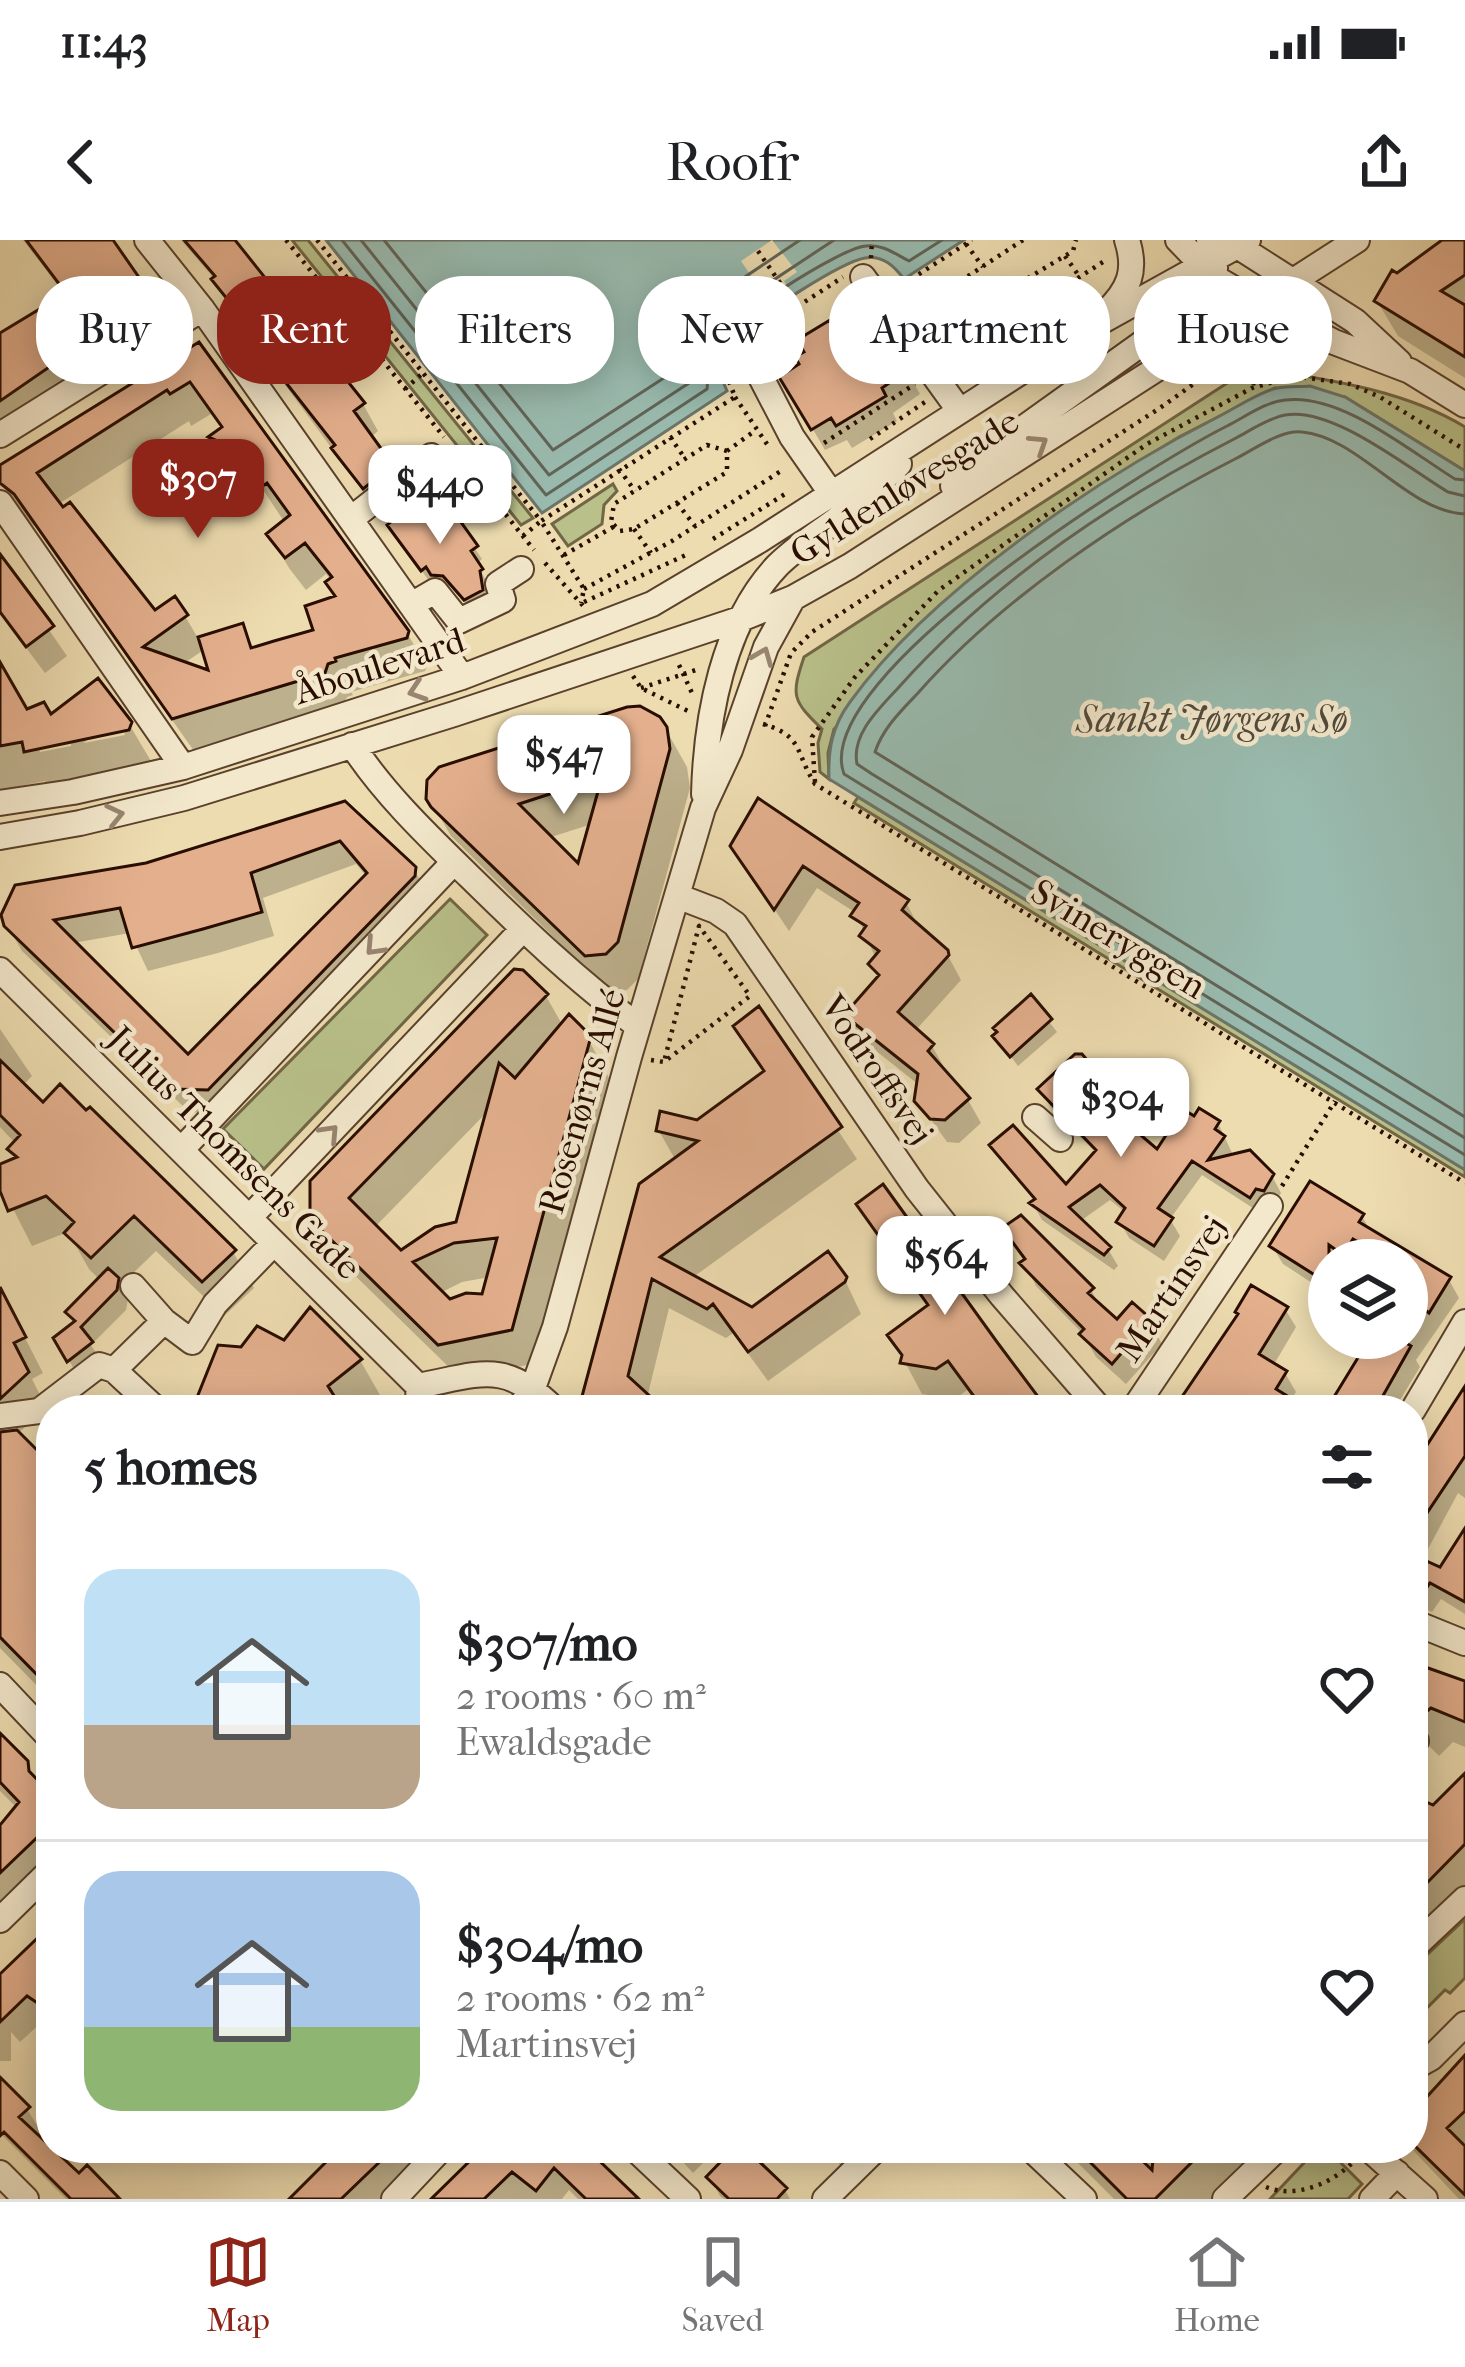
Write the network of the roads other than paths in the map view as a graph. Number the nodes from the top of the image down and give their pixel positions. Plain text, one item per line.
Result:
1 (147, 240) edge
2 (1178, 240) edge
3 (1357, 240) edge
4 (1119, 249) edge
5 (1222, 252) edge
6 (864, 270) road end
7 (1280, 276) edge
8 (1300, 276) edge
9 (1332, 306) edge
10 (1110, 308) edge
11 (202, 309) junction
12 (1110, 315) edge
13 (1332, 341) edge
14 (1410, 371) junction
15 (1134, 382) edge
16 (766, 384) edge
17 (1000, 384) edge
18 (1465, 405) edge
19 (959, 410) junction
20 (1, 432) edge
21 (431, 456) dead end
22 (831, 494) junction
23 (0, 503) edge
24 (351, 519) junction
25 (905, 530) junction
26 (760, 540) joint
27 (521, 569) dead end
28 (794, 598) junction
29 (411, 605) junction
30 (743, 618) junction
31 (462, 676) junction
32 (352, 745) junction
33 (183, 766) junction
34 (0, 803) edge
35 (703, 808) junction
36 (0, 837) edge
37 (454, 862) junction
38 (677, 896) junction
39 (523, 929) junction
40 (0, 970) edge
41 (638, 1026) junction
42 (1035, 1117) dead end
43 (1060, 1139) dead end
44 (181, 1150) junction
45 (1270, 1206) road end
46 (250, 1218) junction
47 (274, 1243) junction
48 (133, 1286) dead end
49 (164, 1321) junction
50 (1465, 1322) edge
51 (114, 1370) junction
52 (533, 1388) junction
53 (61, 1395) edge
54 (141, 1395) edge
55 (416, 1395) edge
56 (427, 1395) edge
57 (528, 1395) edge
58 (540, 1395) edge
59 (1088, 1395) edge
60 (1143, 1395) edge
61 (1422, 1395) edge
62 (36, 1412) edge
63 (0, 1416) edge
64 (1428, 1630) edge
65 (1465, 1643) edge
66 (0, 1685) edge
67 (36, 1723) edge
68 (36, 1885) edge
69 (1465, 1899) edge
70 (0, 1920) edge
71 (1428, 1934) edge
72 (1465, 2024) edge
73 (1428, 2060) edge
74 (428, 2163) edge
75 (650, 2163) edge
76 (862, 2163) edge
77 (1046, 2163) edge
78 (1264, 2163) edge
79 (1379, 2163) edge
80 (0, 2173) edge
81 (1396, 2173) junction
82 (1240, 2190) edge
83 (26, 2199) edge
84 (394, 2199) edge
85 (688, 2199) edge
86 (825, 2199) edge
87 (1084, 2199) edge
88 (1372, 2199) edge
89 (1425, 2199) edge

1 - 11 street
2 - 5 street
3 - 8 street, Gyldenløvesgade
4 - 10 street
5 - 7 street
5 - 12 street, Gyldenløvesgade
5 - 25 street
6 - 19 street
9 - 14 street
11 - 20 street
11 - 24 street
13 - 14 street
14 - 18 street
25 -> 15 street, Gyldenløvesgade
16 - 22 street
17 - 19 street, Gyldenløvesgade
19 - 22 street, Gyldenløvesgade
19 - 30 street, Rosenørns Allé
21 - 24 street
22 - 26 street, Gyldenløvesgade
23 - 33 street
24 - 29 street
25 - 28 street, Gyldenløvesgade
26 - 31 street, Åboulevard
27 - 29 street
28 - 30 street, Gyldenløvesgade
35 -> 28 street, Rosenørns Allé
29 - 31 street
30 - 32 street, Åboulevard
30 - 35 street, Rosenørns Allé
31 -> 33 street, Åboulevard
36 -> 32 street, Åboulevard
32 - 37 street
33 - 34 street, Åboulevard
35 - 38 street, Rosenørns Allé
37 - 39 street
37 -> 44 street
38 - 41 street, Rosenørns Allé
38 - 59 street, Vodroffsvej
39 - 41 street
46 -> 39 street
40 - 44 street, Julius Thomsens Gade
41 - 52 street, Rosenørns Allé
42 - 43 street
44 - 46 street, Julius Thomsens Gade
45 - 60 street, Martinsvej
46 - 47 street, Julius Thomsens Gade
47 - 49 street
47 - 55 street, Julius Thomsens Gade
48 - 49 street
49 - 51 street
50 - 61 street
51 - 53 street
51 - 54 street
52 - 56 street, Julius Thomsens Gade
52 - 57 street, Rosenørns Allé
52 - 58 street
62 - 63 street
64 - 65 street
66 - 67 street
68 - 70 street
69 - 71 street
72 - 73 street
74 - 84 street
75 - 85 street
76 - 86 street
77 - 87 street
78 - 82 street
79 - 81 street
80 - 83 street
81 - 88 street
81 - 89 street

